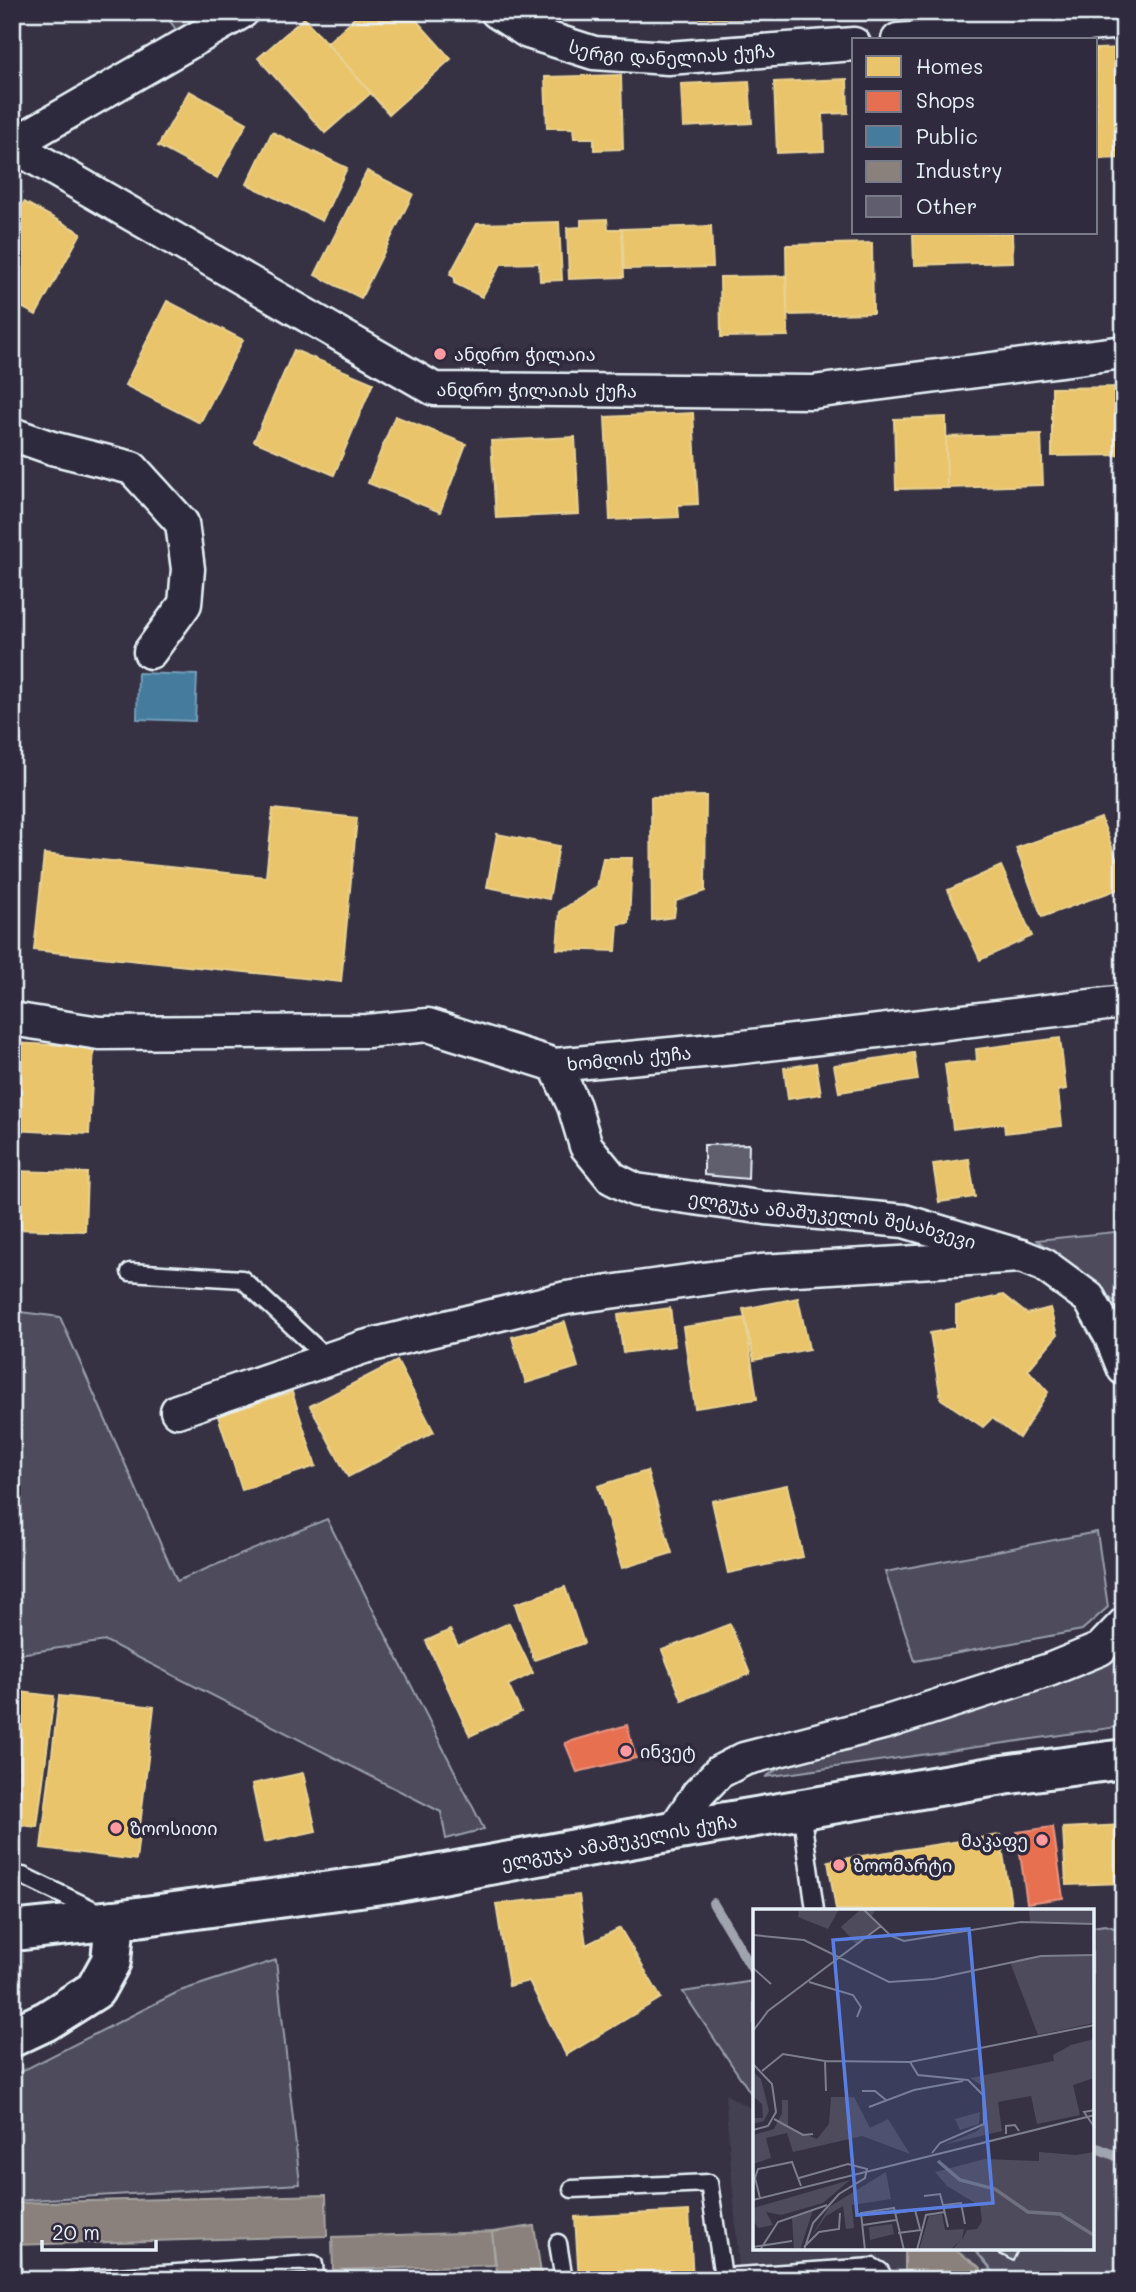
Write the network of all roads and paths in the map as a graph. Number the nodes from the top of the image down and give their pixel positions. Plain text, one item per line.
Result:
1 (242, 12) edge
2 (497, 12) edge
3 (1124, 22) edge
4 (923, 38) edge
5 (852, 44) edge
6 (12, 145) edge
7 (1124, 352) edge
8 (12, 434) edge
9 (150, 652) dead end
10 (1124, 1002) edge
11 (12, 1019) edge
12 (555, 1065) junction
13 (1021, 1256) junction
14 (130, 1272) dead end
15 (328, 1359) junction
16 (1124, 1369) edge
17 (177, 1410) dead end
18 (1124, 1624) edge
19 (1124, 1759) edge
20 (801, 1810) junction
21 (673, 1831) junction
22 (12, 1874) edge
23 (815, 1909) edge
24 (115, 1920) junction
25 (12, 1931) edge
26 (12, 2037) edge
27 (572, 2189) dead end
28 (558, 2243) dead end
29 (723, 2278) edge
30 (71, 2280) edge
31 (315, 2280) edge
32 (564, 2280) edge
33 (885, 2280) edge

1 - 6 street
2 - 5 street, სერგი დანელიას ქუჩა
3 - 4 street
6 - 7 street, ანდრო ჭილაიას ქუჩა
8 - 9 street
10 - 12 street, ხომლის ქუჩა
11 - 12 street, ხომლის ქუჩა
12 - 13 street, ელგუჯა ამაშუკელის შესახვევი
13 - 15 street
13 - 16 street, ელგუჯა ამაშუკელის შესახვევი
14 - 15 lane
15 - 17 street
18 - 21 street
19 - 20 main road, ელგუჯა ამაშუკელის ქუჩა
20 - 21 main road, ელგუჯა ამაშუკელის ქუჩა
20 - 23 lane
21 - 24 main road, ელგუჯა ამაშუკელის ქუჩა
22 - 24 lane
24 - 25 main road, ელგუჯა ამაშუკელის ქუჩა
24 - 26 main road
27 - 29 lane
28 - 32 lane
29 - 33 lane
30 - 31 lane

